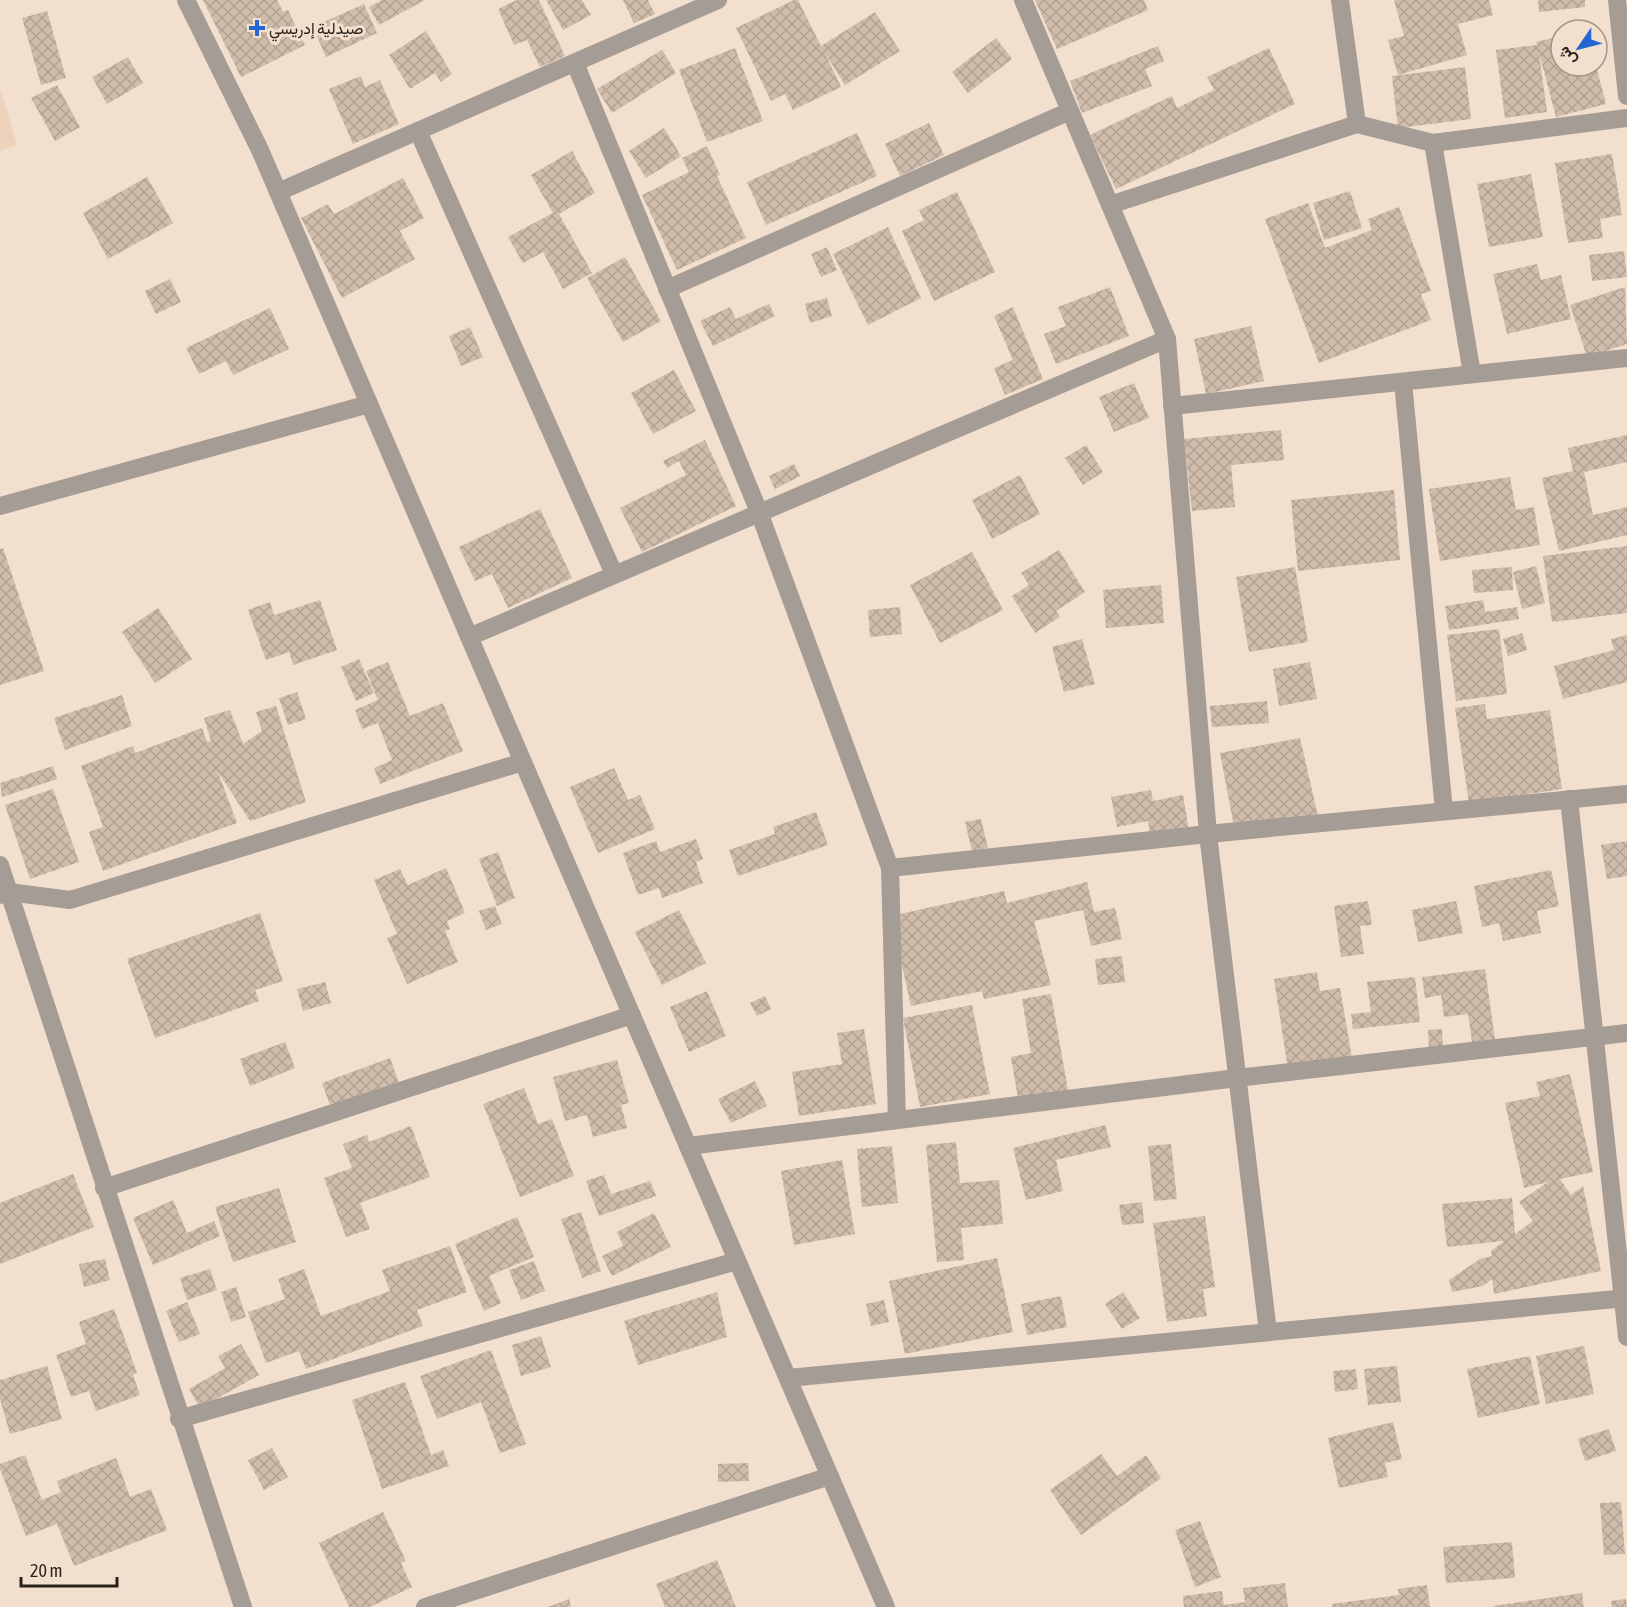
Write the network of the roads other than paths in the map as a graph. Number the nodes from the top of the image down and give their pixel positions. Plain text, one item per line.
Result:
1 (186, 0) edge
2 (718, 0) edge
3 (1023, 0) edge
4 (1340, 0) edge
5 (1617, 0) edge
6 (575, 63) junction
7 (1627, 96) edge
8 (1070, 111) junction
9 (1627, 118) edge
10 (1357, 124) junction
11 (418, 131) junction
12 (1433, 143) junction
13 (278, 192) junction
14 (1110, 205) junction
15 (668, 289) junction
16 (1167, 339) junction
17 (1627, 358) edge
18 (1472, 374) junction
19 (1403, 382) junction
20 (369, 404) junction
21 (1172, 406) junction
22 (0, 506) edge
23 (759, 512) junction
24 (614, 574) junction
25 (469, 637) junction
26 (523, 762) junction
27 (1627, 794) edge
28 (1569, 799) junction
29 (1444, 811) junction
30 (1208, 834) junction
31 (0, 864) edge
32 (890, 868) junction
33 (4, 893) edge
34 (632, 1015) junction
35 (1627, 1033) edge
36 (1593, 1036) junction
37 (1237, 1077) junction
38 (897, 1120) junction
39 (688, 1146) junction
40 (104, 1188) junction
41 (737, 1261) junction
42 (1625, 1298) edge
43 (1268, 1332) junction
44 (1627, 1337) edge
45 (788, 1378) junction
46 (179, 1419) junction
47 (830, 1476) junction
48 (243, 1607) edge
49 (425, 1607) edge
50 (886, 1607) edge

1 - 13 street
2 - 6 street
3 - 8 street
4 - 10 street
5 - 7 street
6 - 11 street
6 - 15 street
8 - 14 street
8 - 15 street
9 - 12 street
10 - 12 street
10 - 14 street
11 - 13 street
11 - 24 street
12 - 18 street
13 - 20 street
14 - 16 street
15 - 23 street
16 - 21 street
16 - 23 street
17 - 18 street
18 - 19 street
19 - 21 street
19 - 29 street
20 - 22 street
20 - 25 street
21 - 30 street
23 - 24 street
23 - 32 street
24 - 25 street
25 - 26 street
26 - 33 street
26 - 34 street
27 - 28 street
28 - 29 street
28 - 36 street
29 - 30 street
30 - 32 street
30 - 37 street
31 - 33 street
32 - 38 street
33 - 40 street
34 - 39 street
34 - 40 street
35 - 36 street
36 - 37 street
36 - 42 street
37 - 38 street
37 - 43 street
38 - 39 street
39 - 41 street
40 - 46 street
41 - 45 street
41 - 46 street
42 - 43 street
42 - 44 street
43 - 45 street
45 - 47 street
46 - 48 street
47 - 49 street
47 - 50 street

